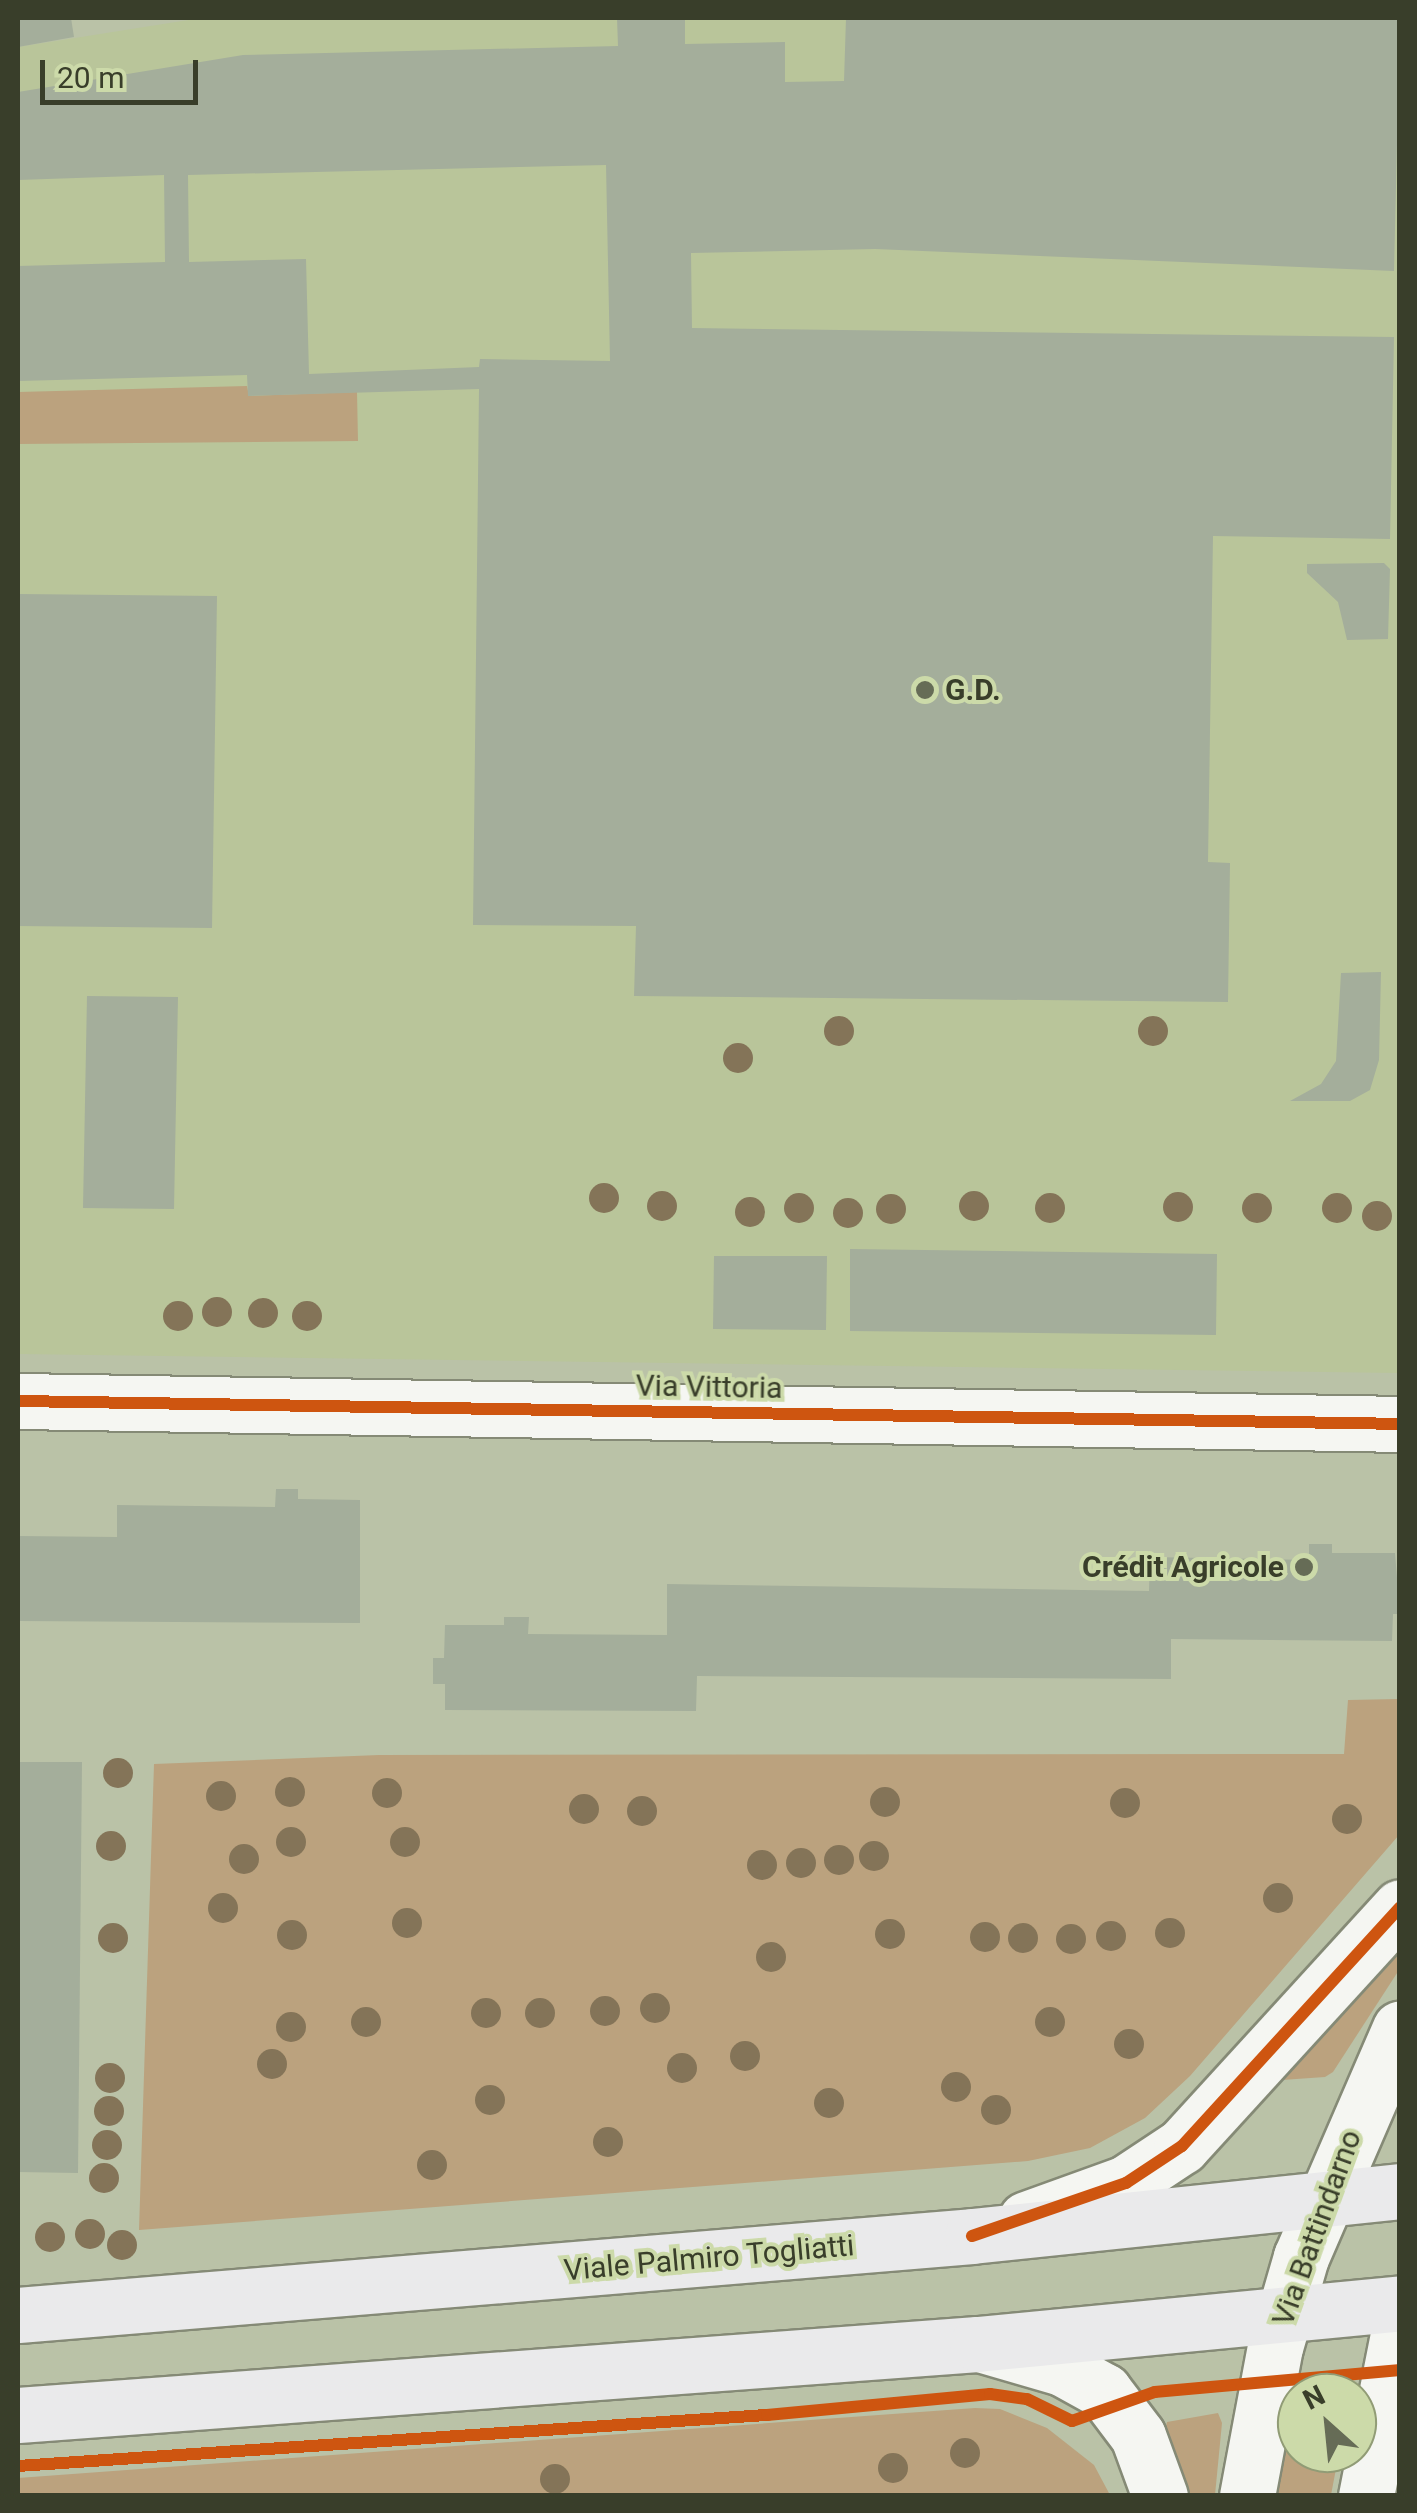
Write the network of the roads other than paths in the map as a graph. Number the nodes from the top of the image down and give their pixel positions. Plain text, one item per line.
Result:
1 (18, 1400) edge
2 (1400, 1424) edge
3 (1400, 1907) edge
4 (1400, 2028) edge
5 (1400, 2192) edge
6 (1324, 2198) junction
7 (972, 2236) junction
8 (1400, 2302) edge
9 (1283, 2314) junction
10 (18, 2315) edge
11 (1400, 2326) edge
12 (978, 2344) junction
13 (18, 2415) edge
14 (1160, 2496) edge
15 (1247, 2496) edge
16 (1366, 2496) edge

1 - 2 street, Via Vittoria
3 - 7 street
4 - 6 street, Via Battindarno
5 - 6 main road, Viale Palmiro Togliatti
6 - 7 main road, Viale Palmiro Togliatti
6 - 9 street, Via Battindarno
7 - 10 main road, Viale Palmiro Togliatti
8 - 9 main road
9 - 12 main road
9 - 15 street, Via Battindarno
11 - 16 street
12 - 13 main road
12 - 14 street

